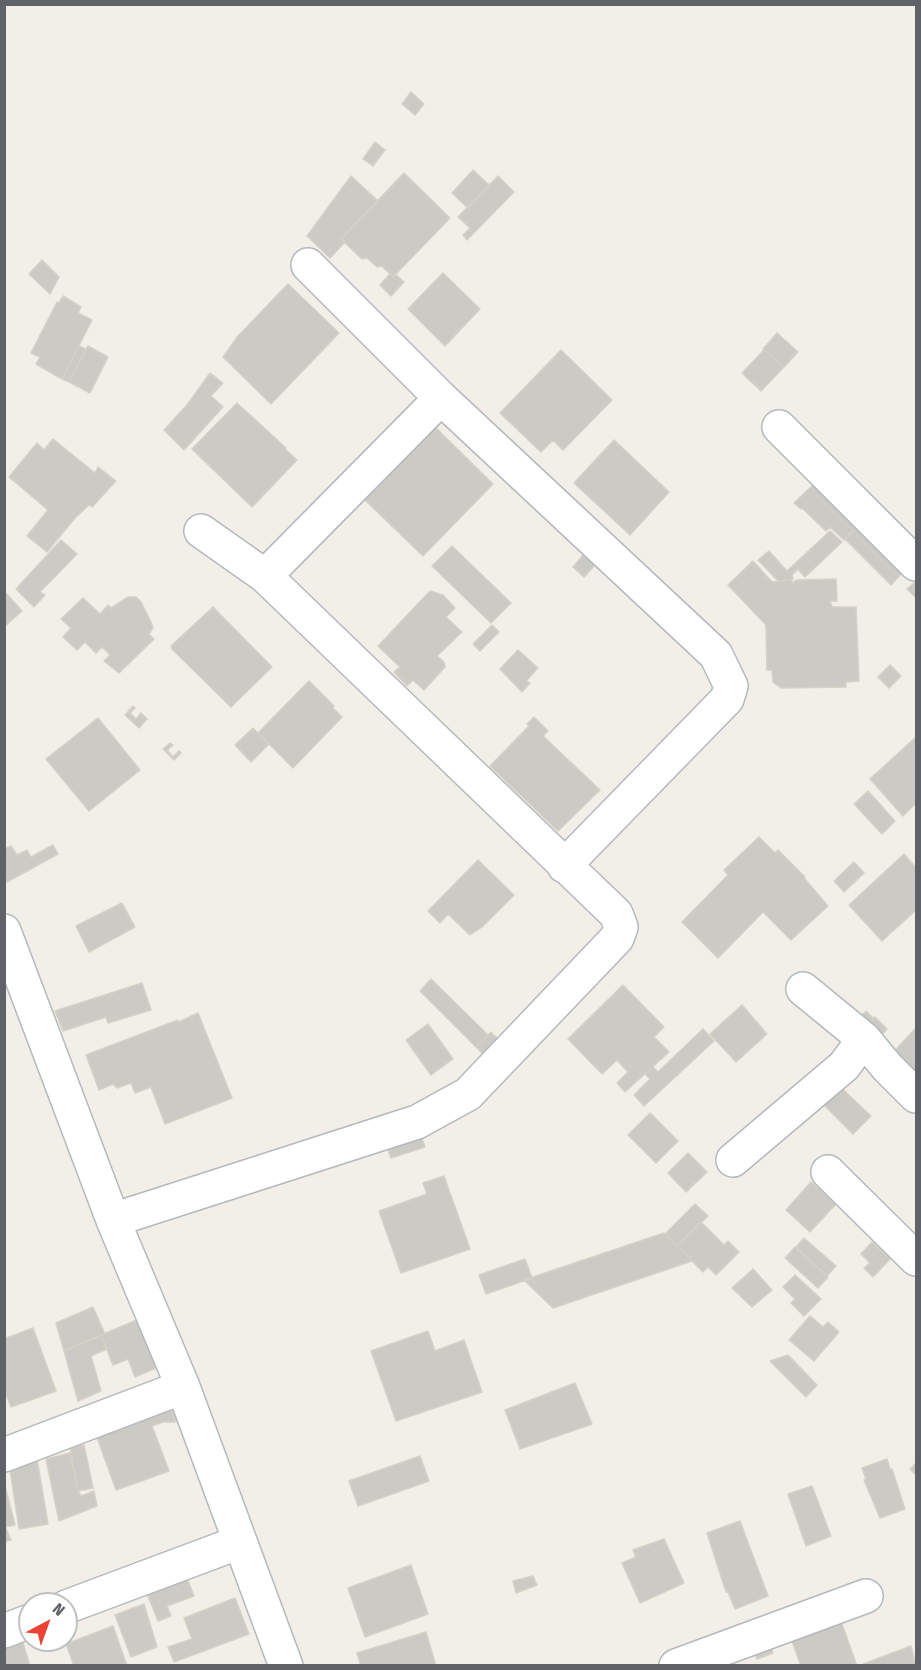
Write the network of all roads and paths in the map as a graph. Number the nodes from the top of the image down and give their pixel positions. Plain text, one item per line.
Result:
1 (308, 265) dead end
2 (441, 398) junction
3 (779, 427) dead end
4 (201, 531) dead end
5 (916, 564) edge
6 (265, 576) junction
7 (564, 866) junction
8 (4, 932) edge
9 (803, 989) dead end
10 (864, 1039) junction
11 (916, 1096) edge
12 (733, 1160) dead end
13 (828, 1172) dead end
14 (112, 1220) junction
15 (916, 1259) edge
16 (183, 1387) junction
17 (4, 1455) edge
18 (240, 1542) junction
19 (866, 1596) dead end
20 (78, 1603) edge
21 (286, 1665) edge
22 (676, 1665) edge

1 - 2 street
2 - 6 street
2 - 7 street
3 - 5 street
4 - 6 street
6 - 7 street
7 - 14 street
8 - 14 street
9 - 10 street
10 - 11 street
10 - 12 street
13 - 15 street
14 - 16 street
16 - 17 street
16 - 18 street
18 - 20 street
18 - 21 street
19 - 22 street

